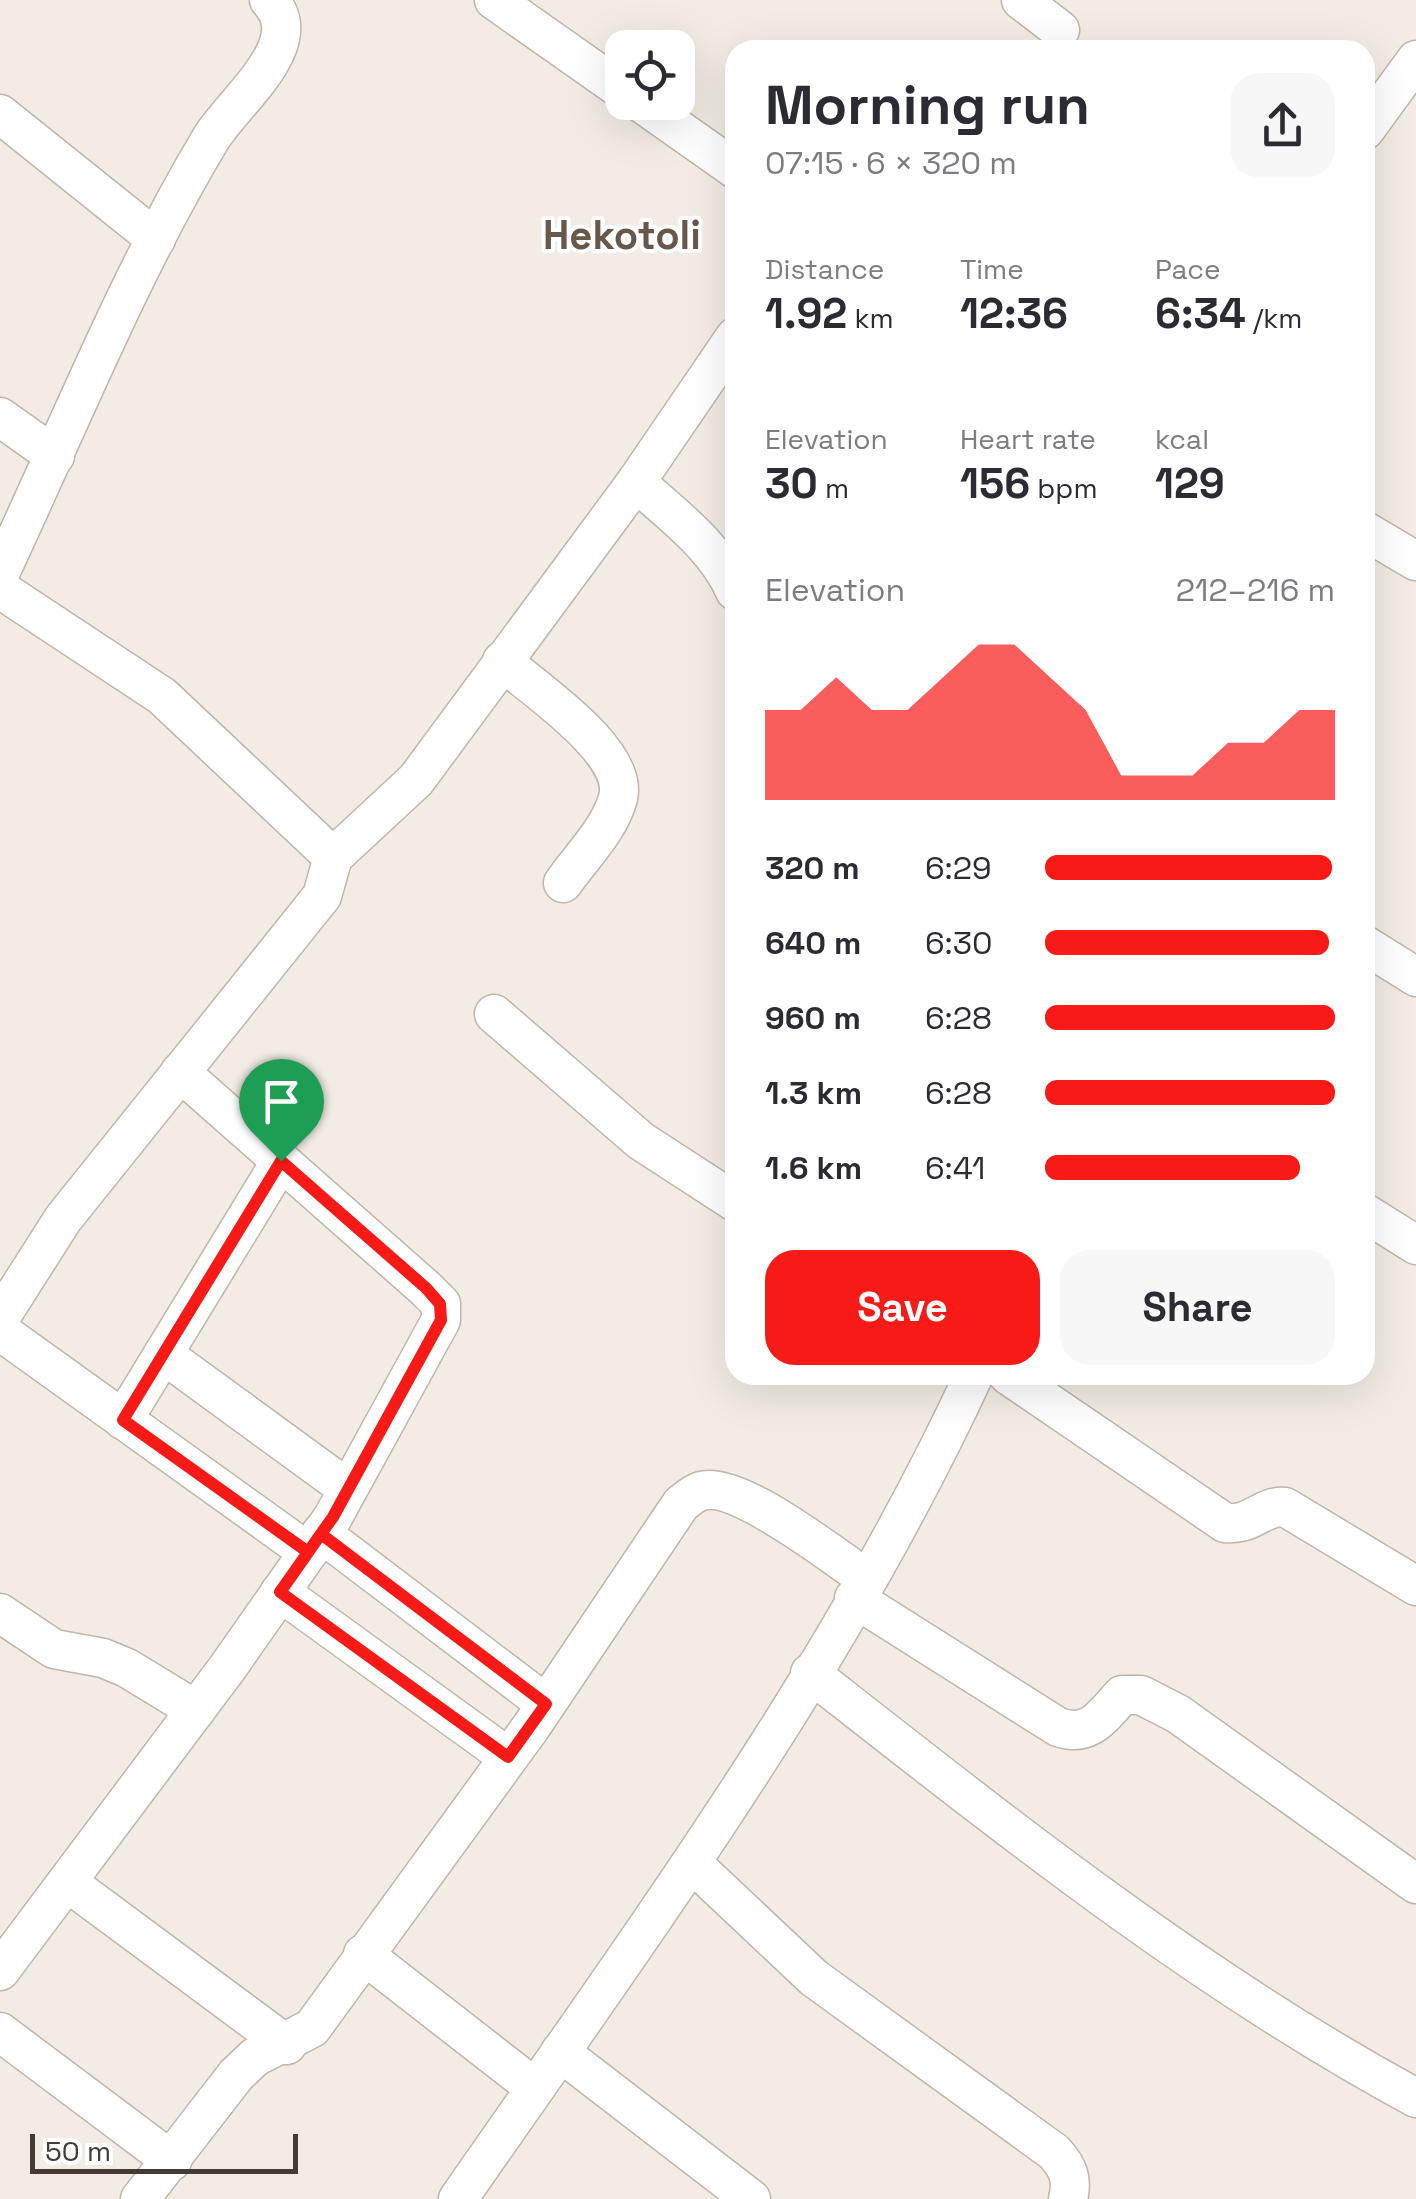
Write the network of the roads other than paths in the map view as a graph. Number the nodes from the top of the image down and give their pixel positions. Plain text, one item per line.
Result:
1 (494, 0) edge
2 (1021, 0) edge
3 (283, 4) edge
4 (1060, 30) dead end
5 (1413, 71) edge
6 (605, 78) edge
7 (0, 114) edge
8 (1375, 118) edge
9 (666, 120) edge
10 (725, 162) edge
11 (156, 240) junction
12 (725, 352) edge
13 (0, 417) edge
14 (55, 456) junction
15 (636, 482) junction
16 (1375, 536) edge
17 (1416, 561) edge
18 (725, 571) edge
19 (0, 572) edge
20 (0, 589) edge
21 (502, 661) junction
22 (333, 857) junction
23 (562, 882) dead end
24 (1375, 951) edge
25 (1416, 978) edge
26 (494, 1014) dead end
27 (180, 1072) junction
28 (281, 1161) junction
29 (725, 1185) edge
30 (1375, 1219) edge
31 (1416, 1244) edge
32 (0, 1318) edge
33 (0, 1332) edge
34 (162, 1354) junction
35 (969, 1385) edge
36 (1023, 1385) edge
37 (123, 1420) junction
38 (348, 1489) junction
39 (315, 1543) junction
40 (1416, 1586) edge
41 (860, 1588) junction
42 (280, 1592) junction
43 (0, 1613) edge
44 (810, 1673) junction
45 (546, 1704) junction
46 (196, 1710) junction
47 (508, 1757) junction
48 (692, 1864) junction
49 (67, 1882) junction
50 (1416, 1884) edge
51 (363, 1954) junction
52 (0, 1971) edge
53 (0, 2032) edge
54 (287, 2045) junction
55 (560, 2052) junction
56 (535, 2088) junction
57 (1416, 2098) edge
58 (172, 2161) junction
59 (140, 2199) edge
60 (458, 2199) edge
61 (752, 2199) edge
62 (1068, 2199) edge

1 - 6 street
2 - 4 street
3 - 11 street
5 - 8 street
7 - 11 street
9 - 10 street
11 - 14 street
12 - 15 street
13 - 14 street
14 - 19 street
15 - 18 street
15 - 21 street
16 - 17 street
20 - 22 street
21 - 22 street
21 - 23 street
22 - 27 street
24 - 25 street
26 - 29 street
27 - 28 street
27 - 32 street
28 - 34 street
28 - 38 street
30 - 31 street
33 - 37 street
34 - 37 street
34 - 38 street
35 - 41 street
36 - 40 street
37 - 39 street
38 - 39 street
39 - 42 street
39 - 45 street
41 - 44 street
41 - 45 street
41 - 50 street
42 - 46 street
42 - 47 street
43 - 46 street
44 - 48 street
44 - 57 street
45 - 47 street
46 - 49 street
47 - 51 street
48 - 55 street
48 - 62 street
49 - 52 street
49 - 54 street
51 - 54 street
51 - 56 street
53 - 58 street
54 - 58 street
55 - 56 street
55 - 61 street
56 - 60 street
58 - 59 street

